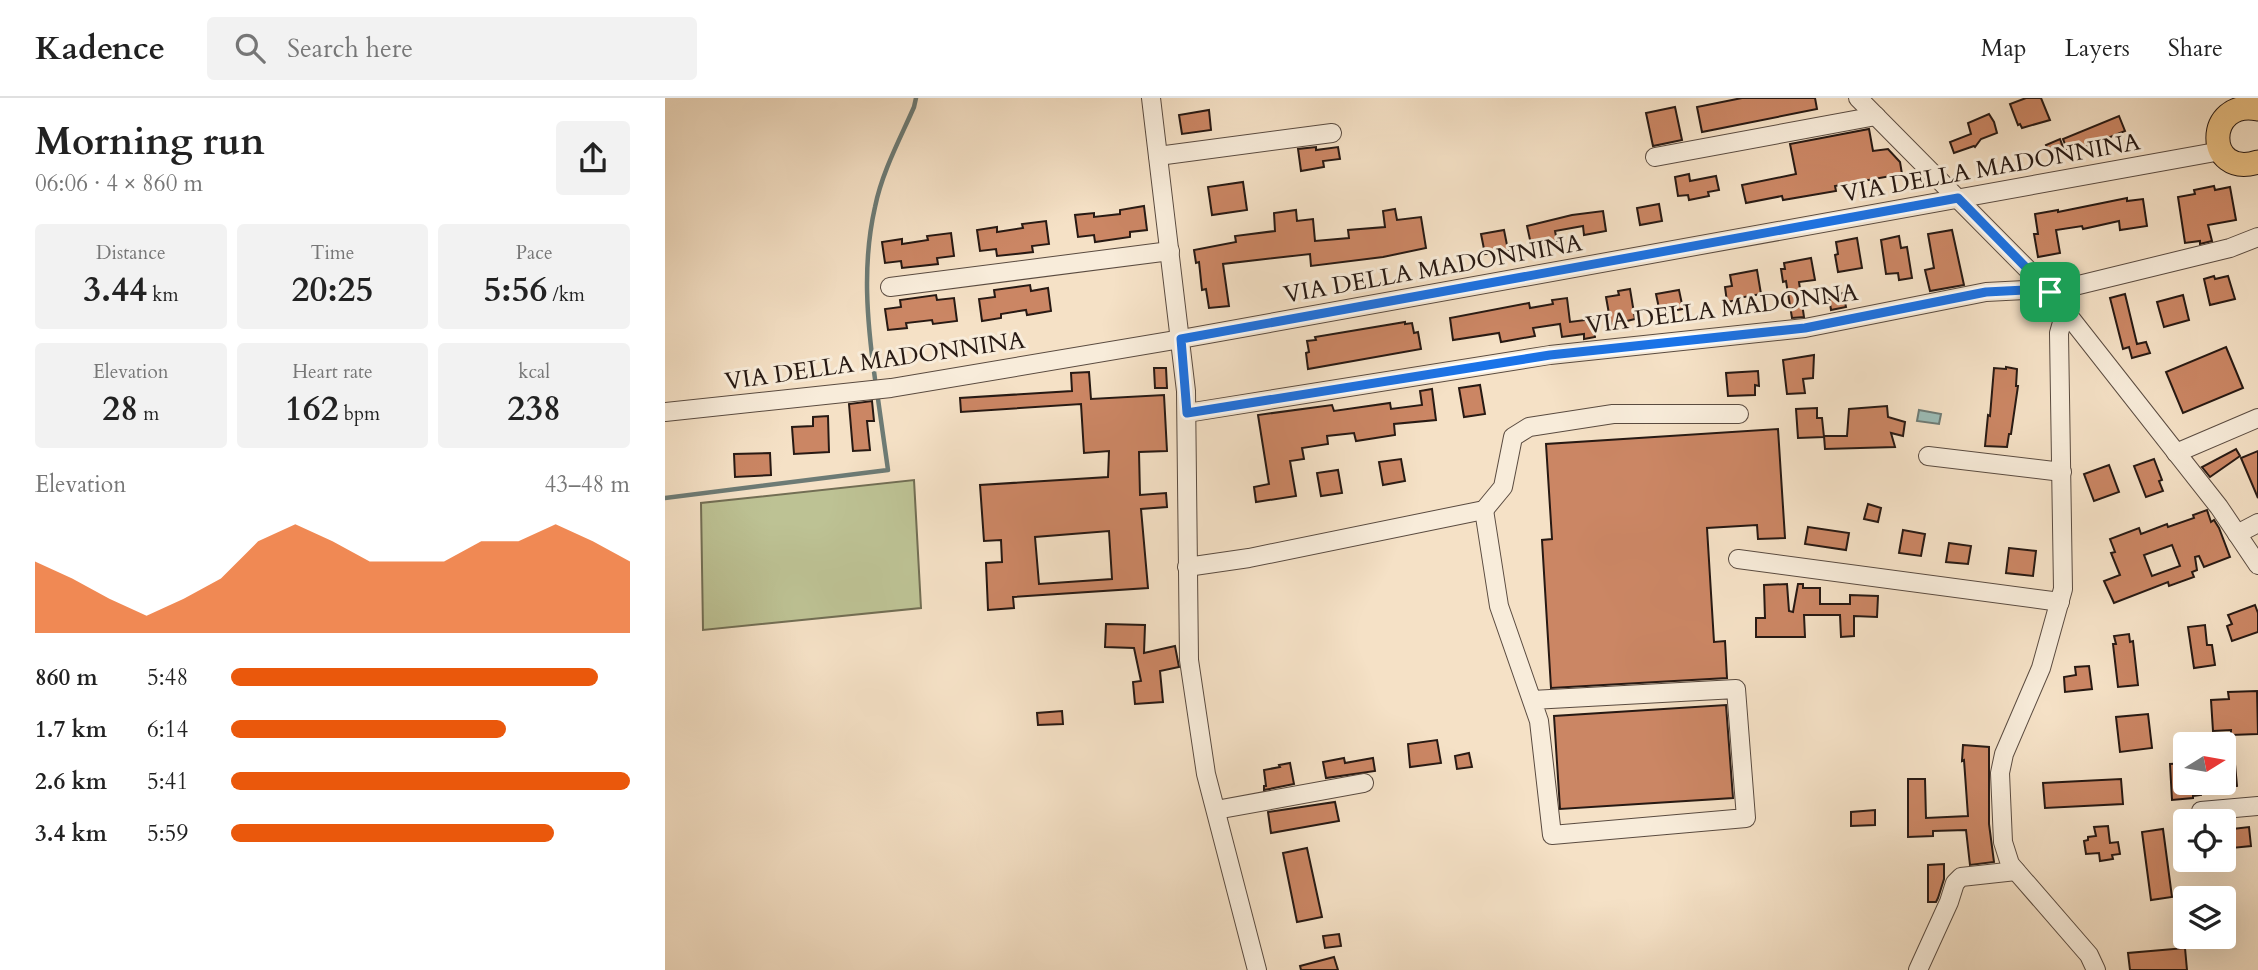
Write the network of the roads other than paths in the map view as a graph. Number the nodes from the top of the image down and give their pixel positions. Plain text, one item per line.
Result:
1 (1151, 98) edge
2 (1858, 98) edge
3 (2252, 103) edge
4 (1876, 116) junction
5 (1332, 132) dead end
6 (2215, 148) junction
7 (1158, 156) junction
8 (1655, 158) dead end
9 (2258, 162) edge
10 (1958, 198) junction
11 (2258, 237) edge
12 (1170, 251) junction
13 (890, 287) dead end
14 (2054, 291) junction
15 (2065, 312) junction
16 (1181, 339) junction
17 (665, 412) edge
18 (1187, 413) junction
19 (1739, 414) dead end
20 (2258, 418) edge
21 (2176, 453) junction
22 (1928, 456) dead end
23 (2062, 472) junction
24 (1484, 510) junction
25 (2258, 523) edge
26 (2237, 534) junction
27 (1738, 559) dead end
28 (2258, 565) edge
29 (1187, 567) junction
30 (2060, 602) junction
31 (1532, 701) junction
32 (1364, 783) dead end
33 (2258, 806) edge
34 (2224, 809) edge
35 (1216, 810) junction
36 (2016, 870) junction
37 (1257, 970) edge
38 (1918, 970) edge
39 (2096, 970) edge

1 - 7 street
2 - 4 street
3 - 6 main road
4 - 8 street
4 - 10 street
5 - 7 street
6 - 9 main road
6 - 10 street, VIA DELLA MADONNINA
7 - 12 street
10 - 14 street
10 - 16 street, VIA DELLA MADONNINA
11 - 14 street, VIA DELLA MADONNA
12 - 13 street
12 - 16 street
14 - 15 street
14 - 18 street, VIA DELLA MADONNA
15 - 21 street
15 - 23 street
16 - 17 street, VIA DELLA MADONNINA
16 - 18 street
18 - 29 street
19 - 24 street
20 - 21 street
21 - 26 street
22 - 23 street
23 - 30 street
24 - 29 street
24 - 31 street
25 - 26 street
26 - 28 street
27 - 30 street
29 - 35 street
30 - 36 street
31 - 31 street
32 - 35 street
33 - 34 street
35 - 37 street
36 - 38 street
36 - 39 street

